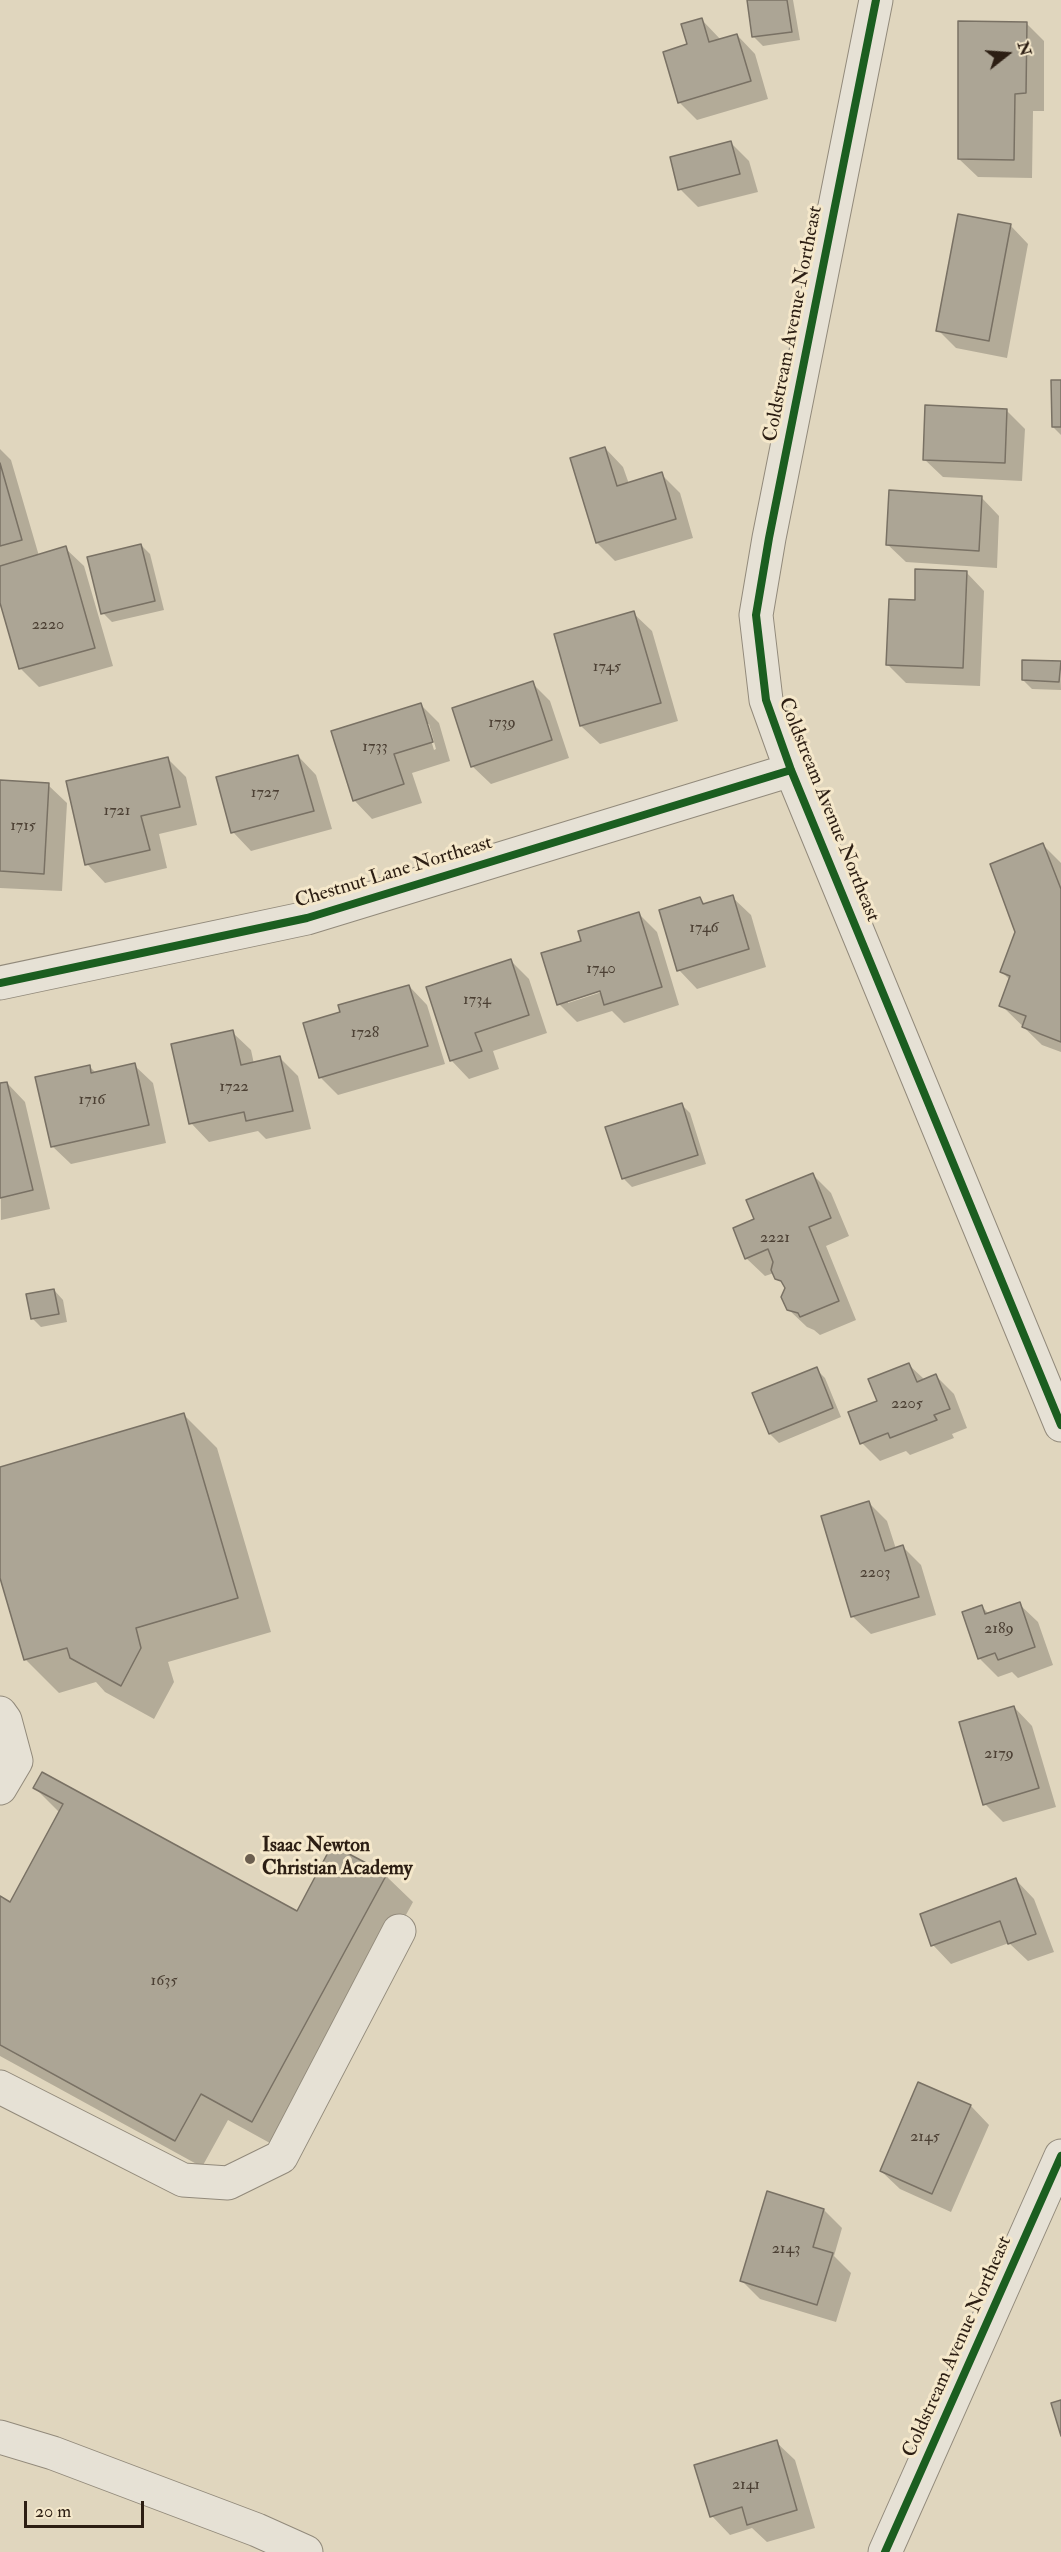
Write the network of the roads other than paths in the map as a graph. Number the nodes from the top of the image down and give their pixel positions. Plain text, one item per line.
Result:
1 (876, 0) edge
2 (791, 770) junction
3 (0, 983) edge
4 (1061, 1425) edge
5 (0, 1713) edge
6 (0, 1788) edge
7 (399, 1931) dead end
8 (0, 2087) edge
9 (1061, 2156) edge
10 (0, 2437) edge
11 (306, 2552) edge
12 (885, 2552) edge

1 - 2 street, Coldstream Avenue Northeast
2 - 3 street, Chestnut Lane Northeast
2 - 4 street, Coldstream Avenue Northeast
5 - 6 street
7 - 8 street
9 - 12 street, Coldstream Avenue Northeast
10 - 11 street

